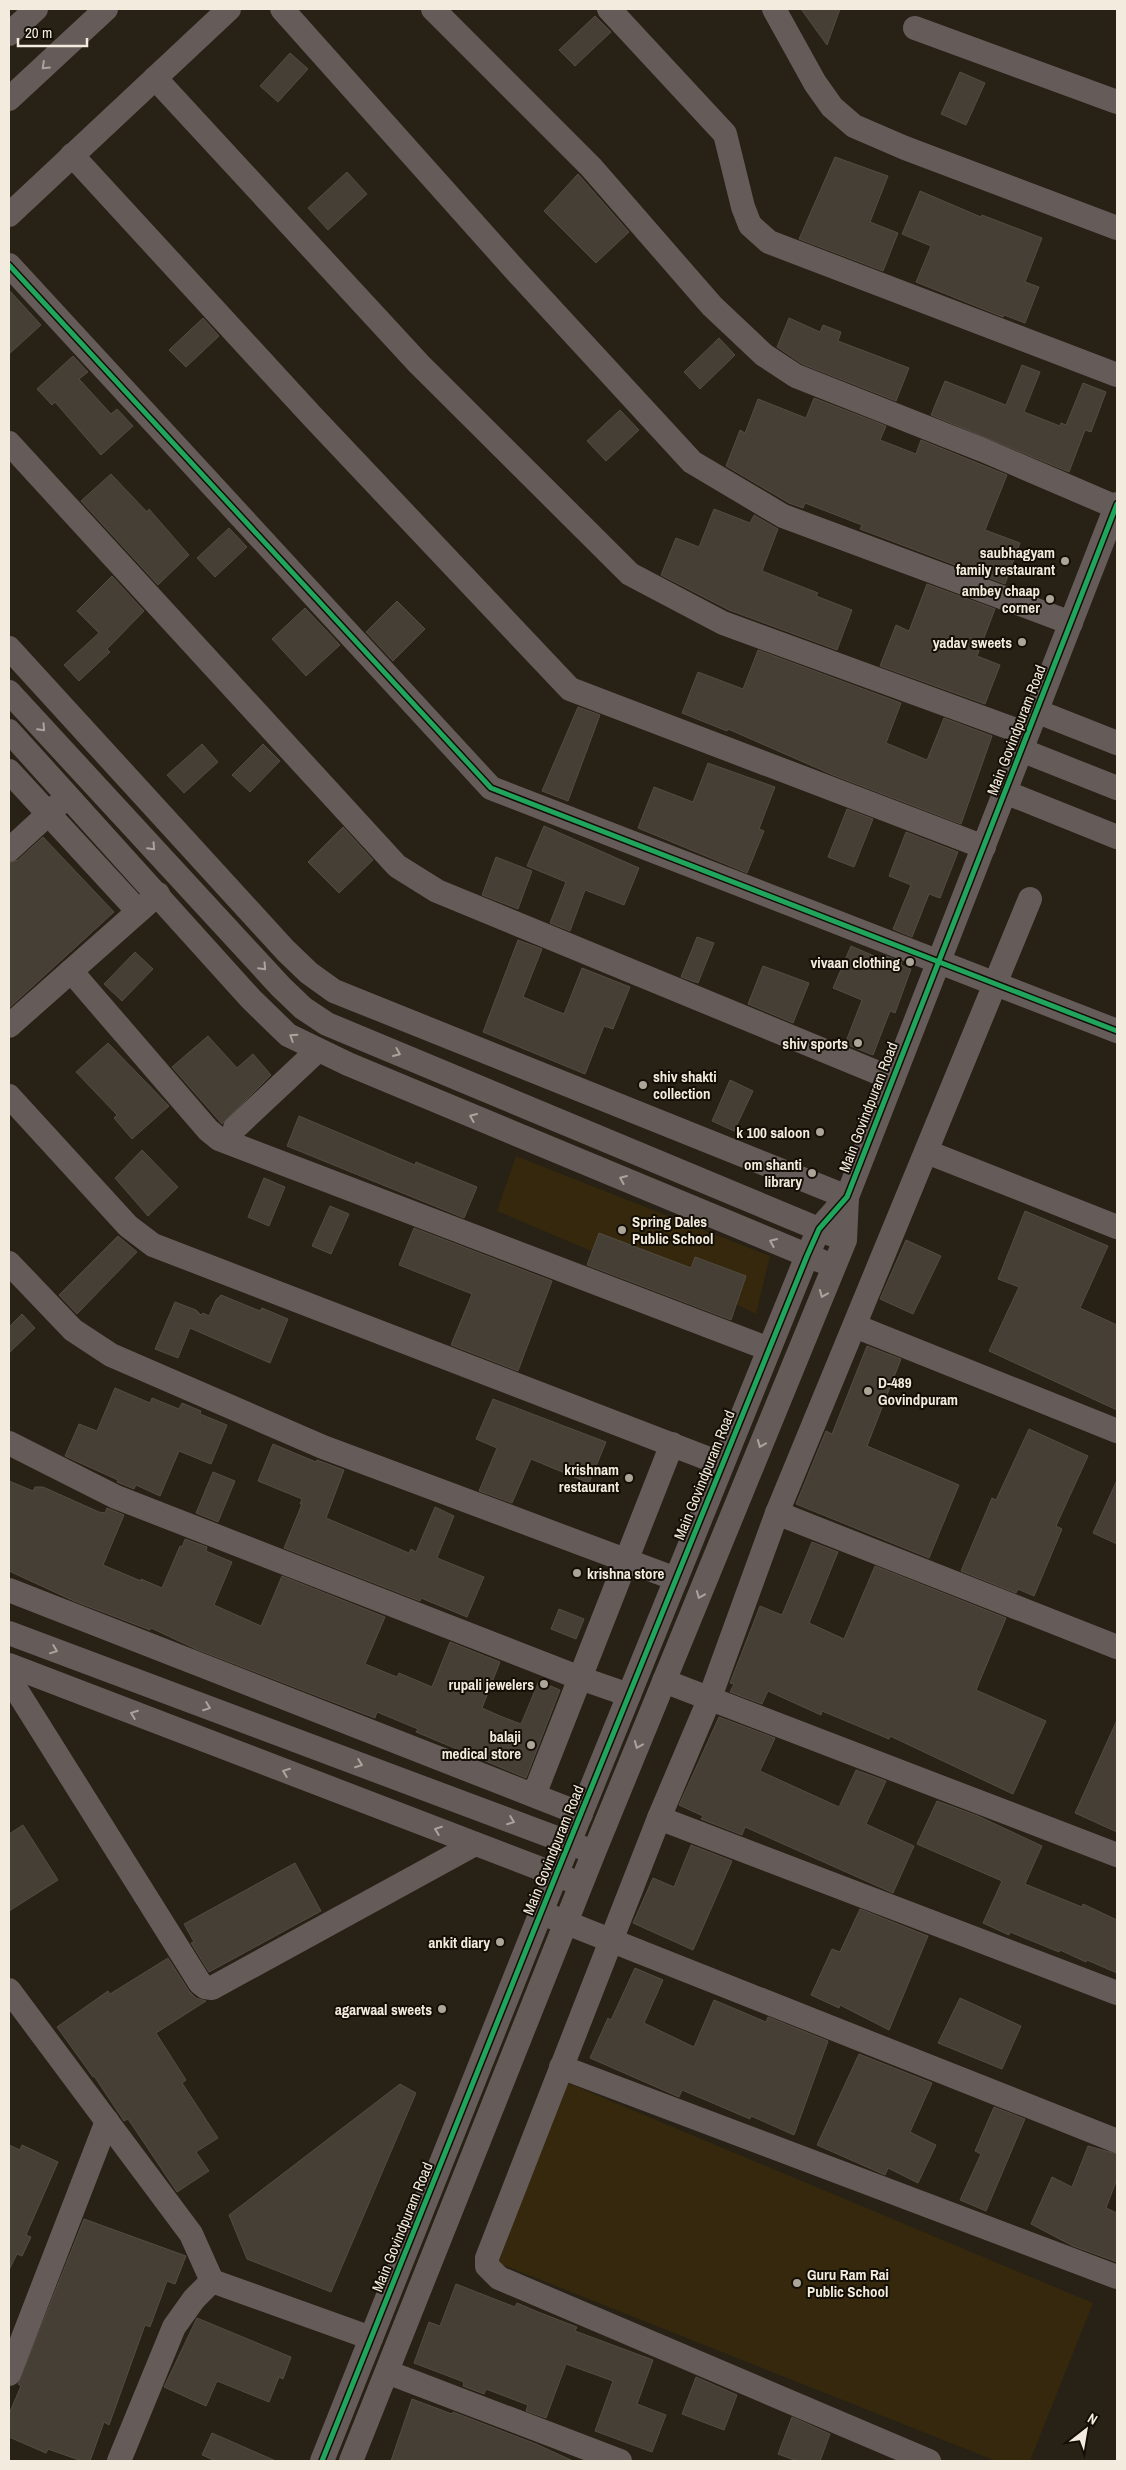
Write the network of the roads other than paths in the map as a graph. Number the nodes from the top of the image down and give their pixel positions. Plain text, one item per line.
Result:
1 (36, 9) edge
2 (106, 9) edge
3 (229, 9) edge
4 (282, 9) edge
5 (433, 9) edge
6 (609, 9) edge
7 (774, 9) edge
8 (12, 24) edge
9 (915, 28) dead end
10 (155, 78) junction
11 (9, 99) edge
12 (1117, 102) edge
13 (72, 156) junction
14 (9, 214) edge
15 (1117, 228) edge
16 (9, 265) edge
17 (1117, 374) edge
18 (9, 443) edge
19 (1116, 506) edge
20 (1070, 624) junction
21 (9, 648) edge
22 (9, 692) edge
23 (1036, 711) junction
24 (9, 731) edge
25 (1024, 742) junction
26 (1117, 743) edge
27 (9, 771) edge
28 (1117, 788) edge
29 (1005, 792) junction
30 (68, 796) junction
31 (48, 814) junction
32 (1117, 837) edge
33 (984, 847) junction
34 (9, 850) edge
35 (158, 894) junction
36 (1030, 899) dead end
37 (138, 911) junction
38 (939, 961) junction
39 (70, 971) junction
40 (994, 983) junction
41 (9, 1026) edge
42 (1117, 1031) edge
43 (316, 1051) junction
44 (893, 1079) junction
45 (9, 1096) edge
46 (235, 1128) dead end
47 (927, 1152) junction
48 (846, 1197) junction
49 (1117, 1227) edge
50 (819, 1229) junction
51 (845, 1240) junction
52 (807, 1256) junction
53 (9, 1263) edge
54 (835, 1266) junction
55 (855, 1326) junction
56 (769, 1349) junction
57 (1117, 1431) edge
58 (9, 1443) edge
59 (672, 1444) junction
60 (722, 1464) junction
61 (777, 1513) junction
62 (626, 1560) junction
63 (676, 1579) junction
64 (9, 1590) edge
65 (9, 1633) edge
66 (1117, 1647) edge
67 (9, 1665) edge
68 (9, 1678) edge
69 (580, 1678) junction
70 (664, 1681) junction
71 (629, 1695) junction
72 (709, 1700) junction
73 (534, 1795) junction
74 (581, 1814) junction
75 (659, 1818) junction
76 (569, 1842) junction
77 (475, 1844) junction
78 (594, 1852) junction
79 (1117, 1854) edge
80 (556, 1875) junction
81 (581, 1884) junction
82 (541, 1912) junction
83 (566, 1922) junction
84 (612, 1941) junction
85 (9, 1990) edge
86 (1117, 1992) edge
87 (561, 2067) junction
88 (107, 2122) junction
89 (1117, 2141) edge
90 (1117, 2276) edge
91 (212, 2281) junction
92 (371, 2338) junction
93 (387, 2372) junction
94 (9, 2374) edge
95 (120, 2461) edge
96 (322, 2461) edge
97 (351, 2461) edge
98 (620, 2461) edge
99 (929, 2461) edge

1 - 8 street
2 -> 11 street
3 - 10 street
4 - 20 street
5 - 19 street
6 - 17 street
7 - 15 street
9 - 12 street
10 - 13 street
10 - 25 street
13 - 14 street
13 - 33 street
16 - 38 street
18 - 44 street
19 - 20 street, Main Govindpuram Road
20 - 23 street, Main Govindpuram Road
21 - 48 street
22 -> 50 street
23 - 25 street, Main Govindpuram Road
23 - 26 street
24 - 30 street
25 - 28 street
25 - 29 street, Main Govindpuram Road
27 - 31 street
29 - 32 street
29 - 33 street, Main Govindpuram Road
30 - 31 street
30 - 35 street
31 - 34 street
31 - 37 street
33 - 38 street, Main Govindpuram Road
35 - 37 street
43 -> 35 street
36 - 40 street
37 - 39 street
38 - 40 street
38 - 44 street, Main Govindpuram Road
39 - 41 street
39 - 56 street
40 - 42 street
40 - 47 street
43 - 46 street
52 -> 43 street
44 - 48 street, Main Govindpuram Road
45 - 59 street
47 - 49 street
47 - 55 street
48 - 50 street, Main Govindpuram Road
48 - 51 street, Main Govindpuram Road
50 - 51 street
50 - 52 street, Main Govindpuram Road
51 - 54 street, Main Govindpuram Road
52 - 54 street
52 - 56 street, Main Govindpuram Road
53 - 62 street
54 -> 70 street, Main Govindpuram Road
55 - 57 street
55 - 61 street
56 - 60 street, Main Govindpuram Road
58 - 69 street
59 - 60 street
59 - 62 street
60 - 63 street, Main Govindpuram Road
61 - 66 street
61 - 72 street
62 - 63 street
62 - 69 street
63 - 71 street, Main Govindpuram Road
64 - 73 street
65 -> 76 street
77 -> 67 street
68 - 77 street
69 - 71 street
69 - 73 street
70 - 72 street
70 -> 78 street, Main Govindpuram Road
71 - 74 street, Main Govindpuram Road
72 - 75 street
72 - 79 street
73 - 74 street
74 - 76 street, Main Govindpuram Road
75 - 84 street
75 - 86 street
76 - 78 street
76 - 80 street, Main Govindpuram Road
77 - 80 street
78 - 81 street, Main Govindpuram Road
80 - 81 street
80 - 82 street, Main Govindpuram Road
81 - 83 street, Main Govindpuram Road
82 - 83 street
82 - 92 street, Main Govindpuram Road
83 - 84 street
83 - 93 street, Main Govindpuram Road
84 - 87 street
84 - 89 street
85 - 88 street
87 - 90 street
87 - 99 street
88 - 91 street
88 - 94 street
91 - 92 street
91 - 95 street
92 - 96 street, Main Govindpuram Road
93 - 97 street, Main Govindpuram Road
93 - 98 street

